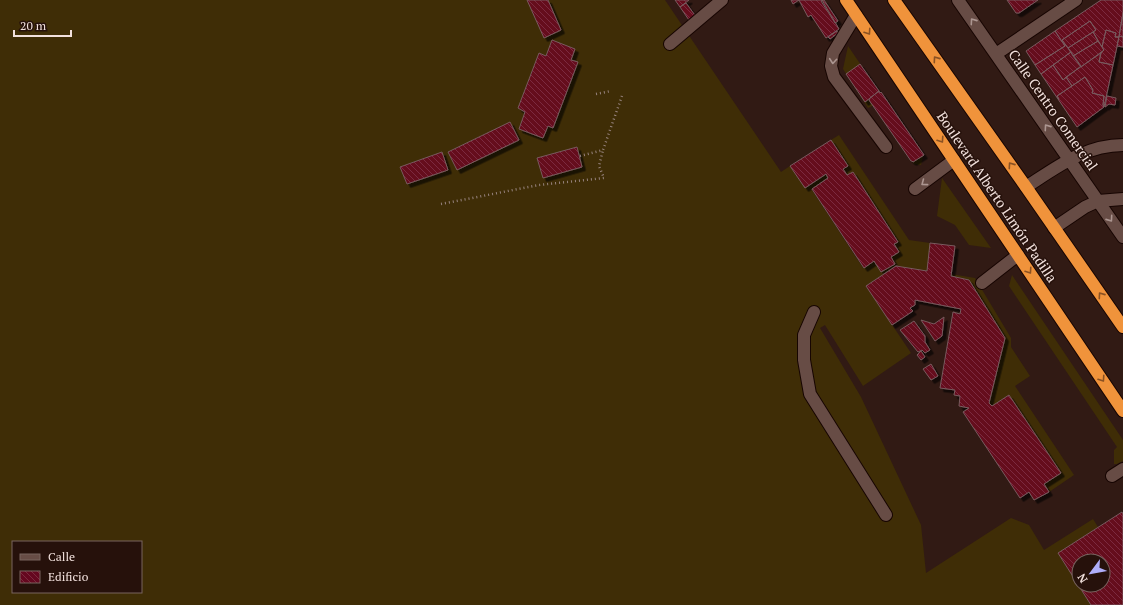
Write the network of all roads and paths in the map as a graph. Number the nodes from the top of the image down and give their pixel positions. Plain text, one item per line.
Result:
1 (722, 0) edge
2 (846, 0) edge
3 (894, 0) edge
4 (958, 0) edge
5 (1076, 0) edge
6 (856, 15) junction
7 (670, 44) dead end
8 (996, 54) junction
9 (611, 91) dead end
10 (596, 94) dead end
11 (622, 96) dead end
12 (1123, 145) edge
13 (886, 148) dead end
14 (603, 150) junction
15 (580, 156) dead end
16 (1069, 159) junction
17 (954, 160) junction
18 (1026, 187) junction
19 (916, 189) dead end
20 (1123, 199) edge
21 (1098, 201) junction
22 (441, 204) dead end
23 (1054, 228) junction
24 (1123, 237) edge
25 (1018, 255) junction
26 (982, 283) dead end
27 (814, 312) dead end
28 (1123, 327) edge
29 (1123, 411) edge
30 (1123, 468) edge
31 (1112, 476) dead end
32 (886, 515) dead end

1 - 7 street
2 - 6 highway, Boulevard Alberto Limón Padilla
18 -> 3 highway, Boulevard Alberto Limón Padilla
8 -> 4 street, Calle Centro Comercial
5 - 8 street
6 -> 13 street
6 -> 17 highway, Boulevard Alberto Limón Padilla
16 -> 8 street, Calle Centro Comercial
9 - 10 path
11 - 14 path
12 - 16 street
14 - 15 path
14 - 22 path
16 - 18 street
16 - 21 street, Calle Centro Comercial
17 -> 19 street
17 - 25 highway, Boulevard Alberto Limón Padilla
18 - 23 highway, Boulevard Alberto Limón Padilla
20 - 21 street
21 - 23 street
21 -> 24 street, Calle Centro Comercial
28 -> 23 highway, Boulevard Alberto Limón Padilla
25 - 26 street
25 -> 29 highway, Boulevard Alberto Limón Padilla
27 - 32 street
30 - 31 street

